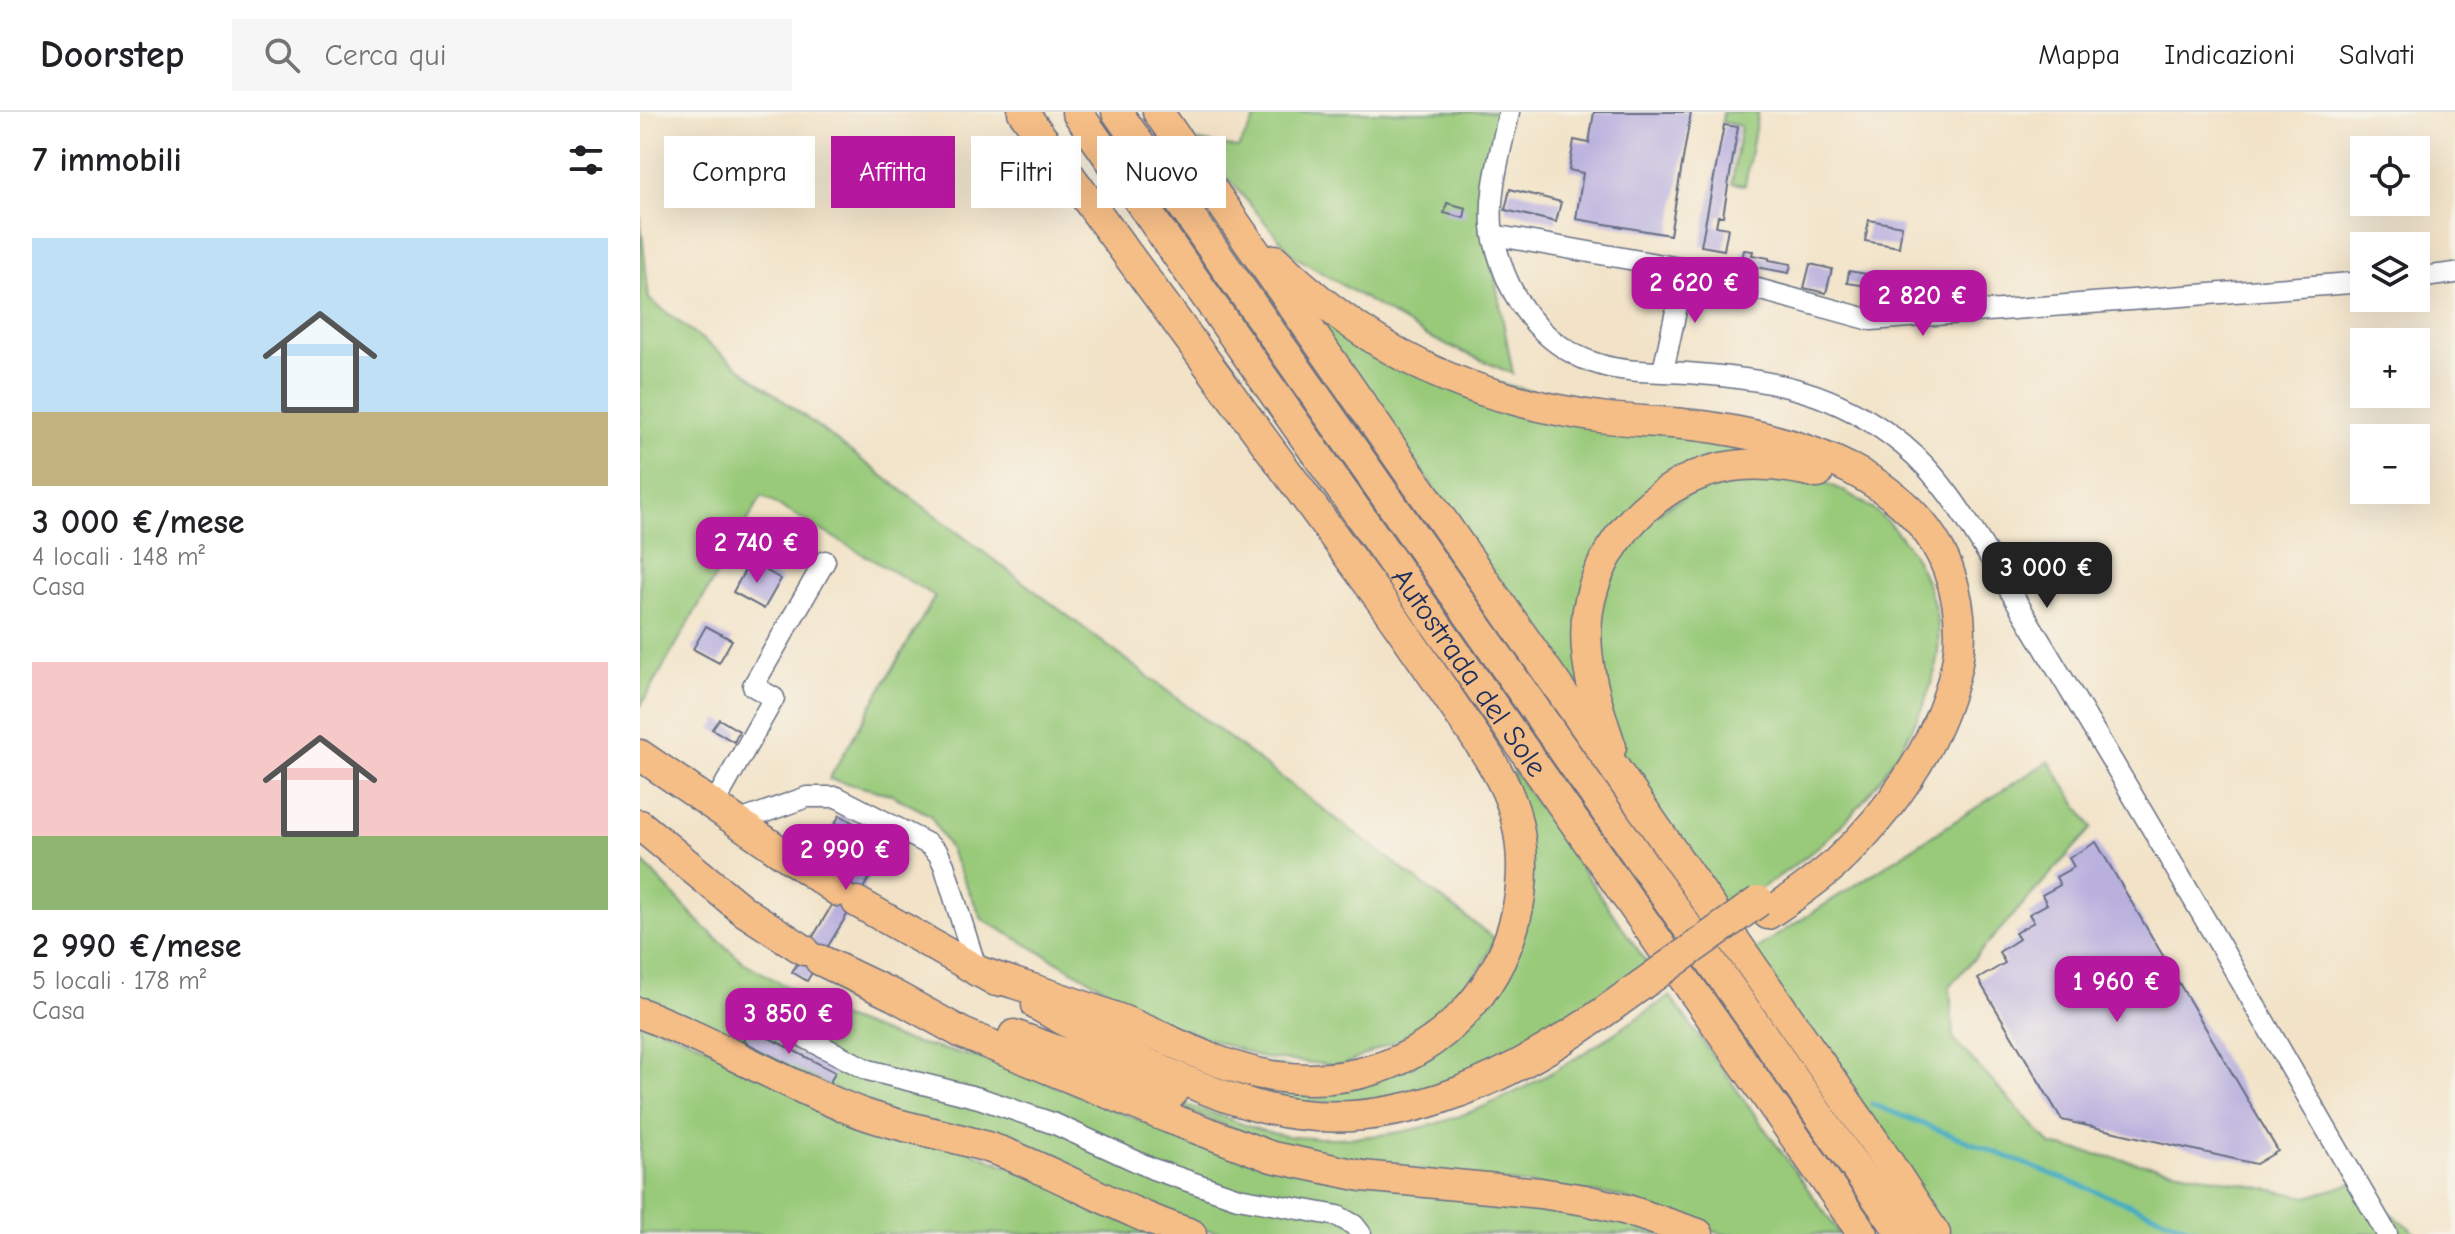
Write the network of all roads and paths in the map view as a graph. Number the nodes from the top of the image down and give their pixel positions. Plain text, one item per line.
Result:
1 (1023, 112) edge
2 (1065, 112) edge
3 (1077, 112) edge
4 (1117, 112) edge
5 (1158, 112) edge
6 (1509, 112) edge
7 (1175, 136) edge
8 (1097, 140) edge
9 (1097, 150) edge
10 (1226, 202) edge
11 (1144, 208) edge
12 (1225, 208) edge
13 (1493, 235) junction
14 (1685, 269) junction
15 (2455, 273) edge
16 (2430, 276) edge
17 (2350, 283) edge
18 (1663, 371) junction
19 (825, 561) dead end
20 (640, 755) edge
21 (1639, 802) junction
22 (725, 814) junction
23 (640, 825) edge
24 (1764, 907) junction
25 (977, 971) junction
26 (895, 996) junction
27 (1631, 1001) junction
28 (640, 1013) edge
29 (771, 1020) dead end
30 (1191, 1234) edge
31 (1361, 1234) edge
32 (1698, 1234) edge
33 (1863, 1234) edge
34 (1902, 1234) edge
35 (1935, 1234) edge
36 (2387, 1234) edge

1 - 25 highway
2 - 9 highway
3 - 8 highway, Autostrada del Sole
4 - 34 highway, Autostrada del Sole
5 - 7 highway
6 - 13 street
10 - 24 highway
11 - 33 highway, Autostrada del Sole
12 - 21 highway
13 - 14 street
13 - 18 street
14 - 17 street
14 - 18 street
15 - 16 street
18 - 36 street
19 - 22 street
20 - 22 highway
21 - 24 highway
21 - 35 highway
22 - 25 highway
22 - 25 street
23 - 26 highway
24 - 27 highway, bridge
25 - 27 highway
26 - 27 highway
26 - 32 highway
28 - 30 highway
29 - 31 street

